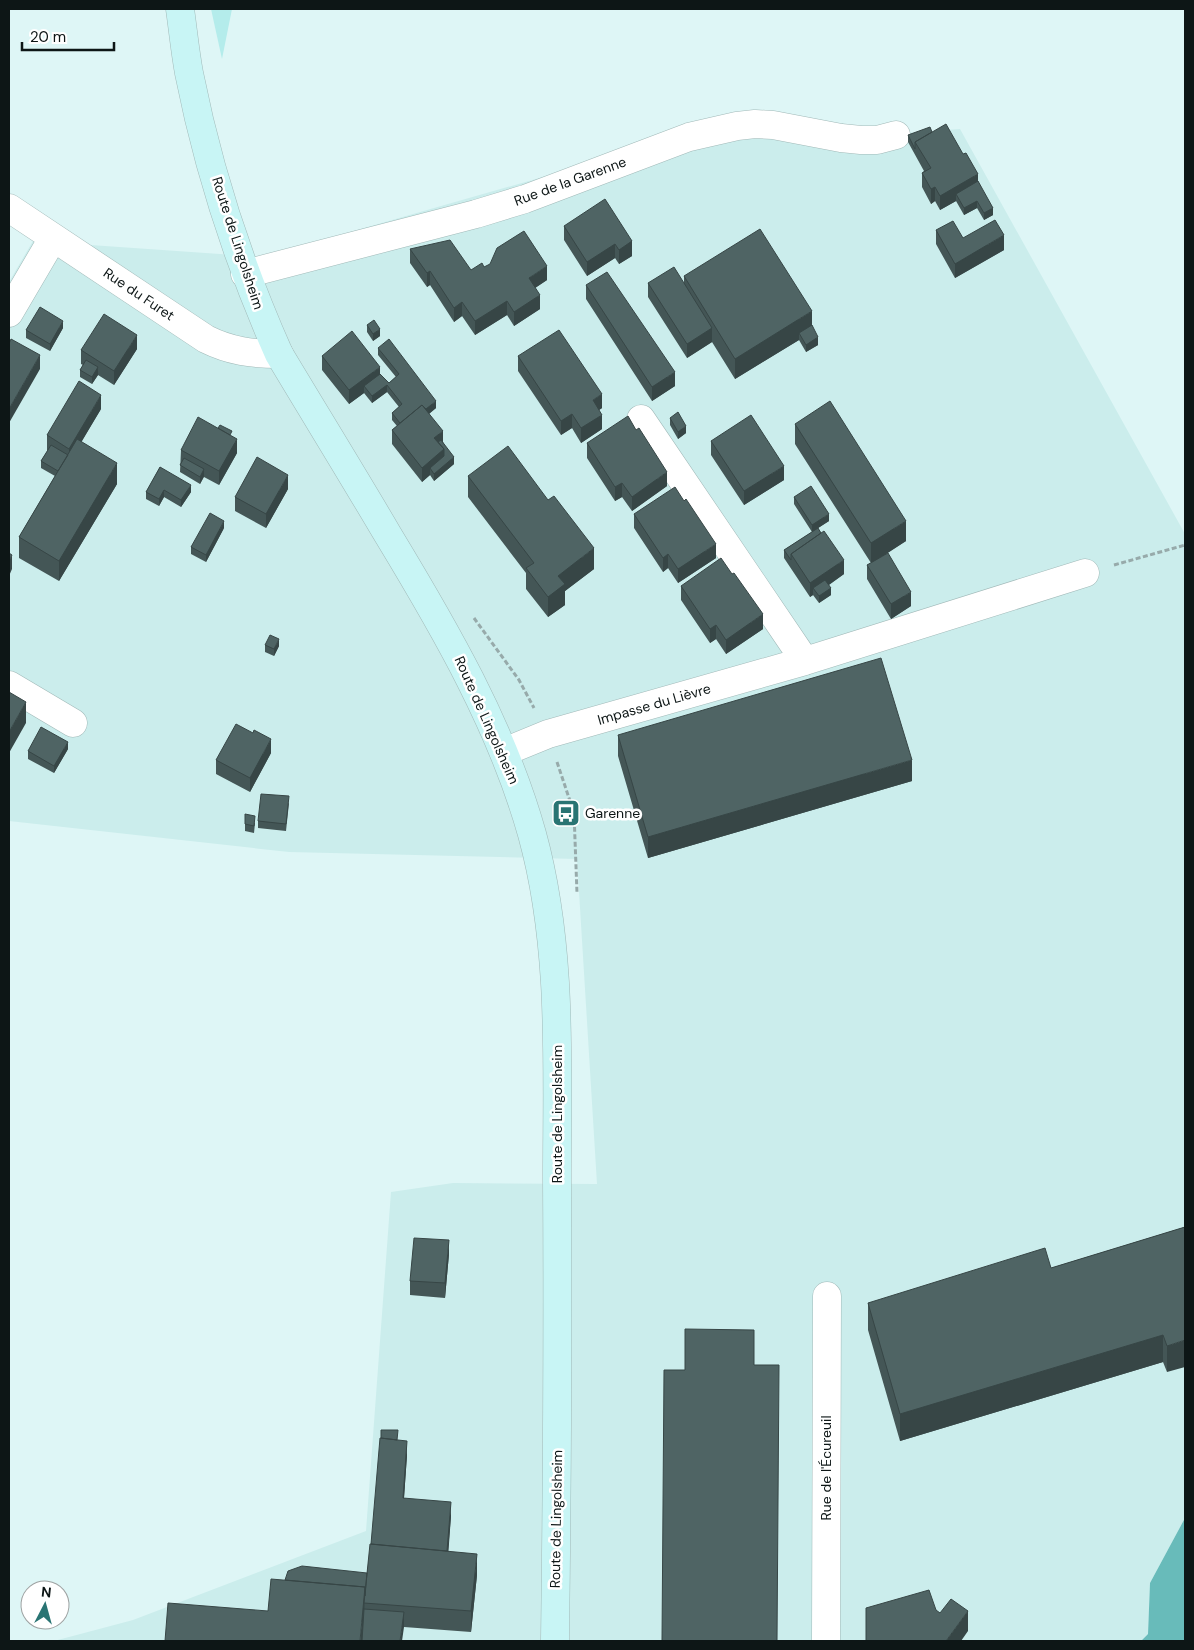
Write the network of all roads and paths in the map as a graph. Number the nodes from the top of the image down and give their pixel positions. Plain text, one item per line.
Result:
1 (180, 9) edge
2 (896, 134) dead end
3 (9, 208) edge
4 (54, 238) junction
5 (245, 274) junction
6 (9, 313) edge
7 (279, 354) junction
8 (641, 419) dead end
9 (1185, 545) edge
10 (1085, 573) joint
11 (469, 612) dead end
12 (805, 661) junction
13 (9, 685) edge
14 (73, 723) dead end
15 (548, 734) junction
16 (504, 752) junction
17 (578, 899) dead end
18 (827, 1296) dead end
19 (555, 1641) edge
20 (826, 1641) edge

1 - 5 main road, Route de Lingolsheim
2 - 5 street, Rue de la Garenne
3 - 4 street, Rue du Furet
4 - 6 street
4 - 7 street, Rue du Furet
5 - 7 main road, Route de Lingolsheim
7 - 16 main road, Route de Lingolsheim
8 - 12 street
9 - 10 path
10 - 12 street, Impasse du Lièvre
11 - 15 path
12 - 15 street, Impasse du Lièvre
13 - 14 street
15 - 16 street, Impasse du Lièvre
15 - 17 path
16 - 19 main road, Route de Lingolsheim
18 - 20 street, Rue de l'Écureuil

